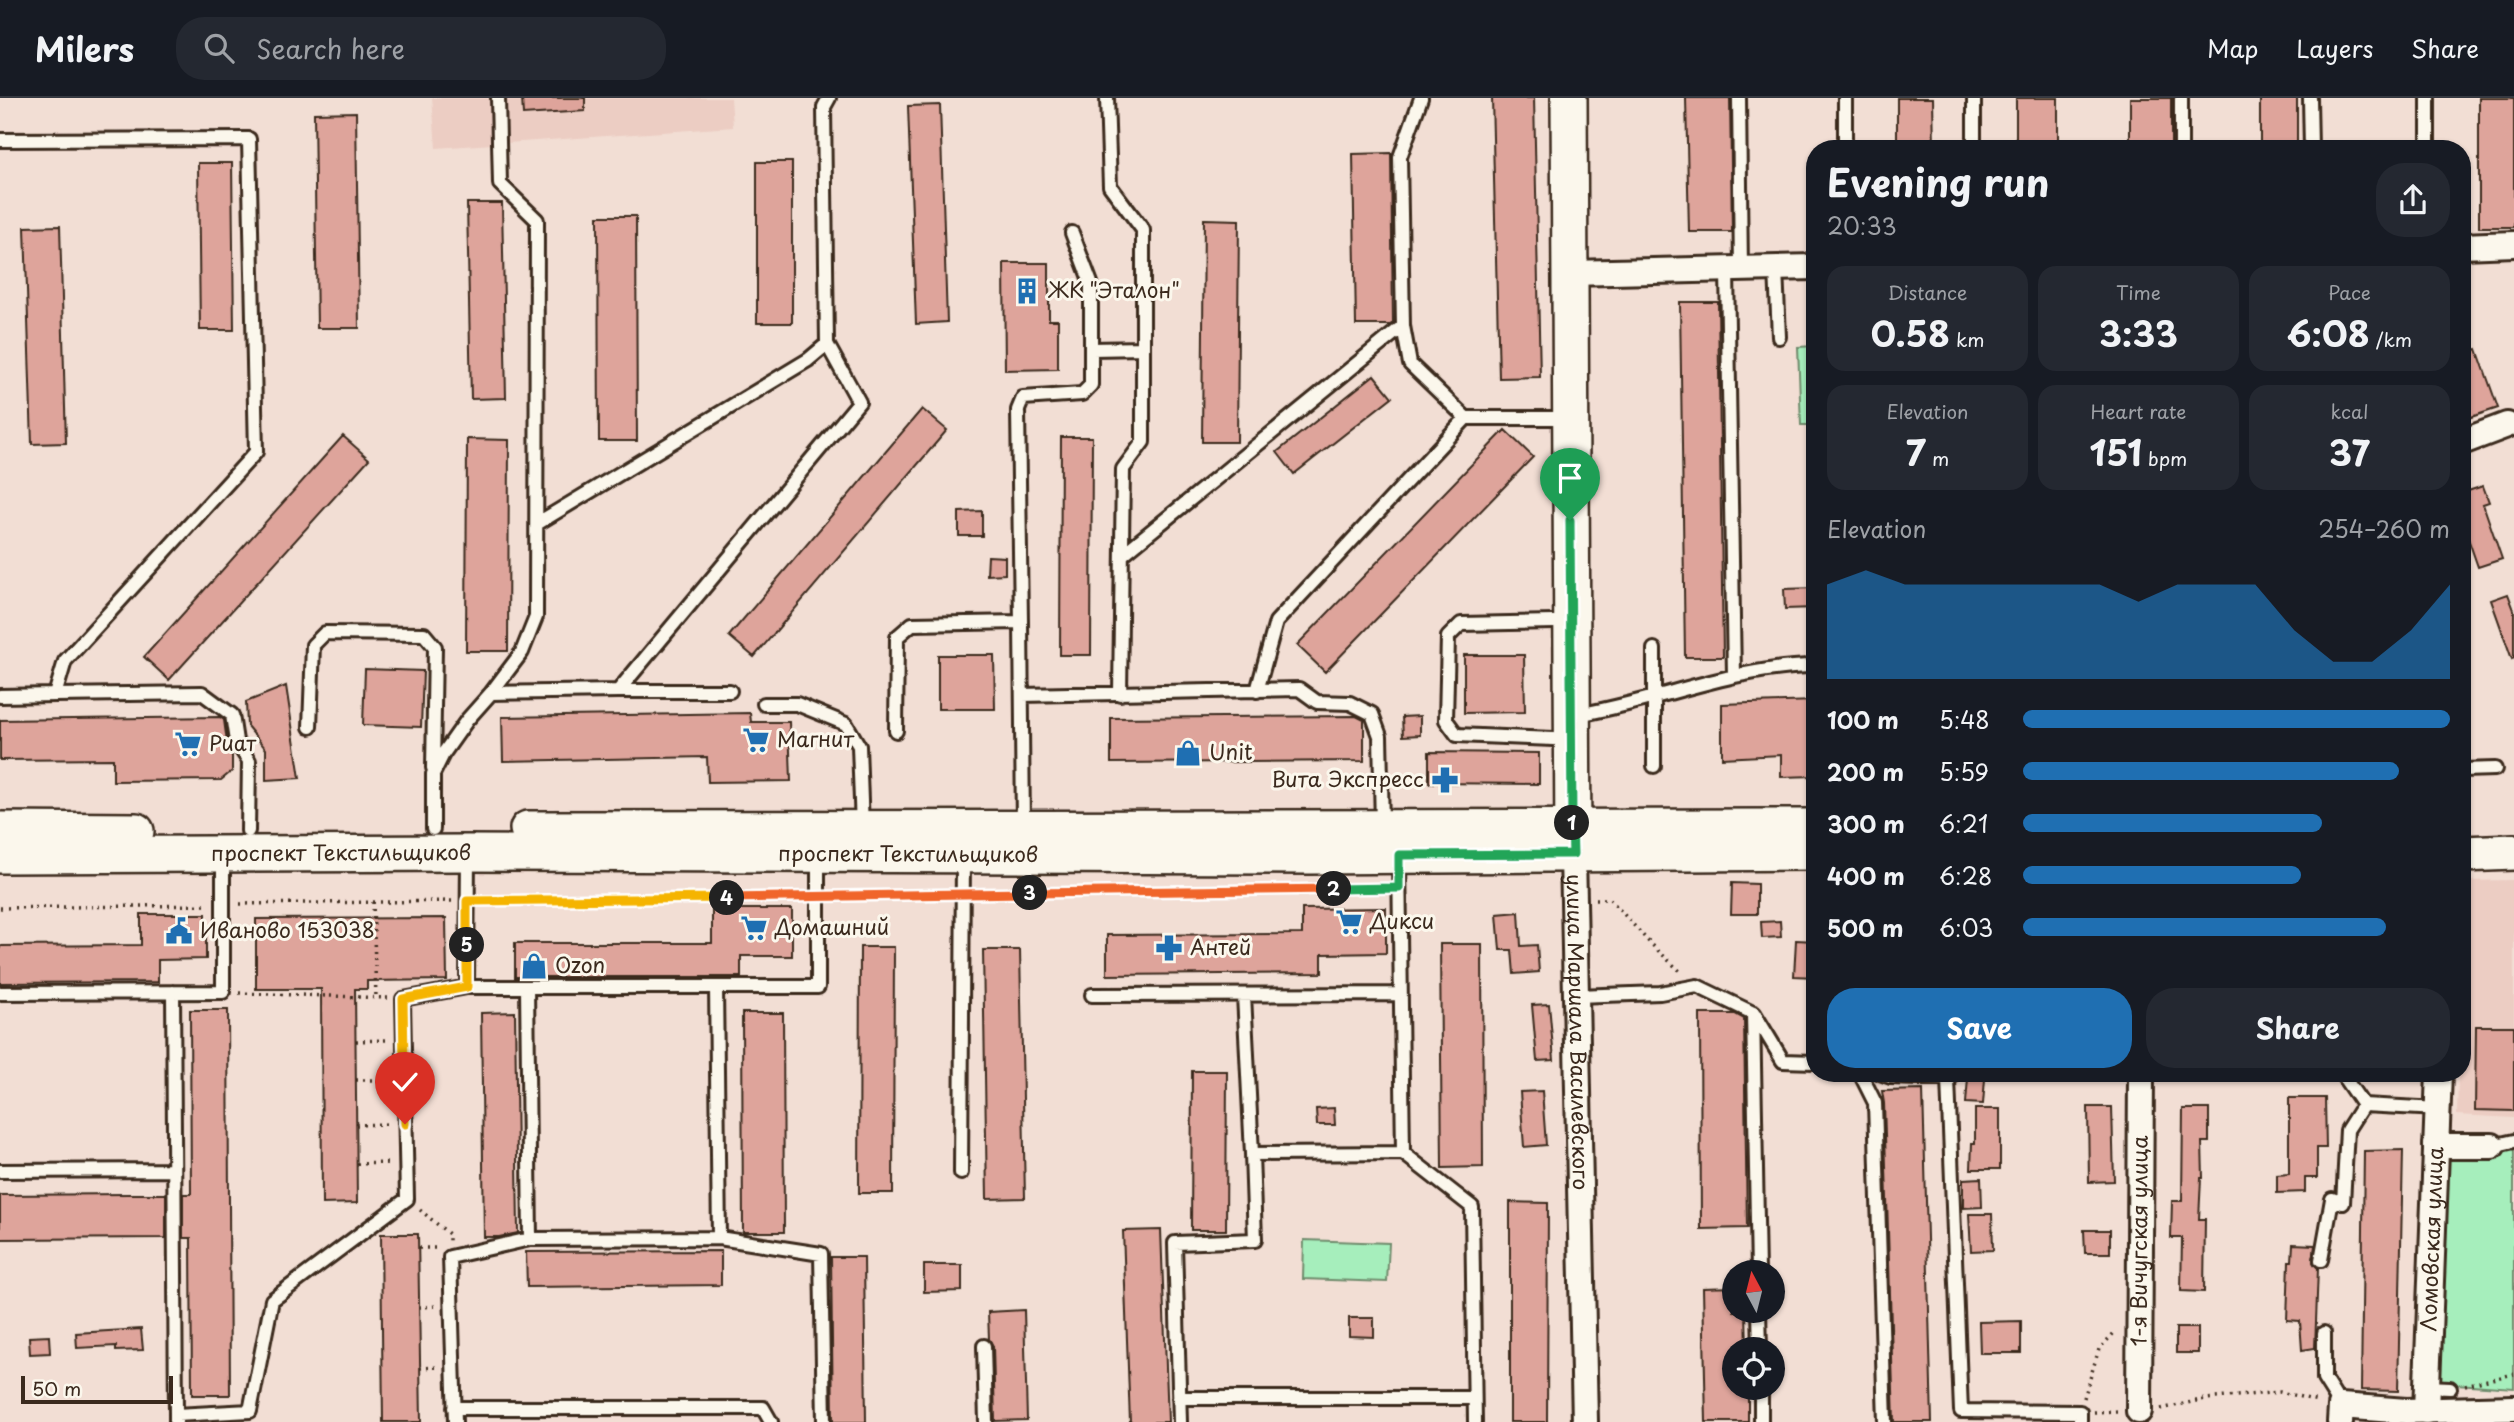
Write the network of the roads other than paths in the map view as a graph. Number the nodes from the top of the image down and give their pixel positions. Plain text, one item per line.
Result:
1 (498, 98) edge
2 (829, 98) edge
3 (1107, 98) edge
4 (1421, 98) edge
5 (1569, 98) edge
6 (1739, 98) edge
7 (1844, 98) edge
8 (1974, 98) edge
9 (2181, 98) edge
10 (2310, 98) edge
11 (2428, 98) edge
12 (0, 140) edge
13 (1845, 140) edge
14 (1974, 140) edge
15 (2181, 140) edge
16 (2311, 140) edge
17 (2428, 140) edge
18 (1072, 233) dead end
19 (2514, 244) edge
20 (2471, 246) edge
21 (1806, 267) edge
22 (1776, 269) junction
23 (1734, 270) junction
24 (1570, 273) junction
25 (1403, 326) junction
26 (1779, 337) dead end
27 (827, 344) junction
28 (1143, 348) junction
29 (1092, 349) junction
30 (1466, 418) junction
31 (1570, 418) junction
32 (2507, 425) dead end
33 (2471, 439) edge
34 (538, 523) junction
35 (1122, 555) junction
36 (1021, 621) junction
37 (1554, 622) dead end
38 (1654, 649) dead end
39 (1806, 666) edge
40 (1734, 675) junction
41 (618, 691) junction
42 (730, 691) dead end
43 (1257, 691) junction
44 (491, 693) junction
45 (1120, 694) junction
46 (55, 695) junction
47 (1022, 695) junction
48 (0, 696) edge
49 (1656, 697) junction
50 (764, 704) dead end
51 (310, 727) dead end
52 (1563, 727) junction
53 (896, 731) dead end
54 (1654, 766) dead end
55 (2495, 769) dead end
56 (2471, 770) edge
57 (433, 774) junction
58 (862, 828) junction
59 (1023, 828) junction
60 (1806, 828) edge
61 (0, 830) edge
62 (433, 830) junction
63 (2471, 830) edge
64 (2514, 830) edge
65 (248, 831) junction
66 (1573, 841) junction
67 (1806, 852) edge
68 (2514, 852) edge
69 (468, 853) junction
70 (2471, 854) edge
71 (0, 855) edge
72 (223, 855) junction
73 (818, 855) junction
74 (963, 855) junction
75 (1393, 858) junction
76 (467, 987) junction
77 (527, 987) junction
78 (716, 987) junction
79 (173, 992) junction
80 (0, 993) edge
81 (1401, 994) junction
82 (1092, 995) dead end
83 (1244, 995) junction
84 (1576, 996) junction
85 (1754, 1013) junction
86 (1806, 1062) edge
87 (1864, 1082) edge
88 (1952, 1082) edge
89 (2141, 1082) edge
90 (2347, 1082) edge
91 (2439, 1082) edge
92 (2363, 1105) junction
93 (2438, 1109) junction
94 (2503, 1143) edge
95 (2436, 1146) junction
96 (1403, 1153) junction
97 (1252, 1154) junction
98 (174, 1170) junction
99 (0, 1171) edge
100 (961, 1172) dead end
101 (719, 1238) junction
102 (530, 1239) junction
103 (1758, 1260) edge
104 (2322, 1260) dead end
105 (2324, 1333) dead end
106 (984, 1346) dead end
107 (2434, 1395) junction
108 (1179, 1398) junction
109 (1474, 1398) junction
110 (1761, 1400) edge
111 (454, 1408) junction
112 (2514, 1408) edge
113 (2138, 1411) road end
114 (2341, 1414) edge
115 (2080, 1417) edge
116 (176, 1418) edge
117 (455, 1422) edge
118 (771, 1422) edge
119 (824, 1422) edge
120 (986, 1422) edge
121 (1180, 1422) edge
122 (1475, 1422) edge
123 (1585, 1422) edge
124 (1761, 1422) edge
125 (1885, 1422) edge

1 - 34 lane
2 - 27 lane
3 - 28 lane
4 - 25 lane
5 - 24 main road, улица Маршала Василевского
6 - 23 lane
7 - 13 lane
8 - 14 lane
9 - 15 lane
10 - 16 lane
11 - 17 lane
12 - 46 lane
18 - 29 lane
19 - 20 street
21 - 22 street
22 - 23 street
22 - 26 lane
23 - 24 street
23 - 40 lane
24 - 31 main road, улица Маршала Василевского
25 - 30 lane
25 - 35 lane
27 - 34 lane
27 - 41 lane
28 - 29 lane
28 - 35 lane
29 - 36 lane
30 - 31 lane
30 - 43 lane
31 - 52 main road, улица Маршала Василевского
32 - 33 street
34 - 44 lane
35 - 45 lane
36 - 47 lane
36 - 53 lane
37 - 52 lane
38 - 49 lane
39 - 40 lane
40 - 49 lane
41 - 42 lane
41 - 44 lane
43 - 45 lane
43 - 75 lane
44 - 57 lane
45 - 47 lane
46 - 48 lane
46 - 65 lane
47 - 59 lane
49 - 52 lane
49 - 54 lane
50 - 58 lane
51 - 57 lane
52 - 66 main road, улица Маршала Василевского
55 - 56 lane
57 - 62 lane
58 - 59 main road, проспект Текстильщиков
58 - 62 main road, проспект Текстильщиков
59 - 75 main road, проспект Текстильщиков
60 - 66 main road, проспект Текстильщиков
61 - 65 main road, проспект Текстильщиков
62 - 65 main road, проспект Текстильщиков
63 - 64 main road
66 - 67 main road, проспект Текстильщиков
66 - 75 main road, проспект Текстильщиков
66 - 84 street, улица Маршала Василевского
68 - 70 main road
69 - 72 main road, проспект Текстильщиков
69 - 73 main road, проспект Текстильщиков
69 - 76 lane
71 - 72 main road, проспект Текстильщиков
72 - 79 lane
73 - 74 main road, проспект Текстильщиков
73 - 78 lane
74 - 75 main road, проспект Текстильщиков
74 - 100 lane
75 - 81 lane
76 - 77 lane
76 - 116 lane
77 - 78 lane
77 - 102 lane
78 - 101 lane
79 - 80 lane
79 - 98 lane
81 - 83 lane
81 - 96 lane
82 - 83 lane
83 - 97 lane
84 - 85 lane
84 - 123 street, улица Маршала Василевского
85 - 86 lane
85 - 103 lane
87 - 125 lane
88 - 115 lane
89 - 113 street, 1-я Вичугская улица
90 - 92 lane
91 - 93 street
92 - 93 lane
92 - 104 lane
93 - 95 street
94 - 95 street, Ломовская улица
95 - 107 street, Ломовская улица
96 - 97 lane
96 - 109 lane
97 - 108 lane
98 - 99 lane
98 - 116 lane
101 - 102 lane
101 - 119 lane
102 - 111 lane
105 - 114 lane
106 - 120 lane
107 - 112 street
107 - 114 street
108 - 109 lane
108 - 121 lane
109 - 122 lane
110 - 124 lane
111 - 117 lane
111 - 118 lane

